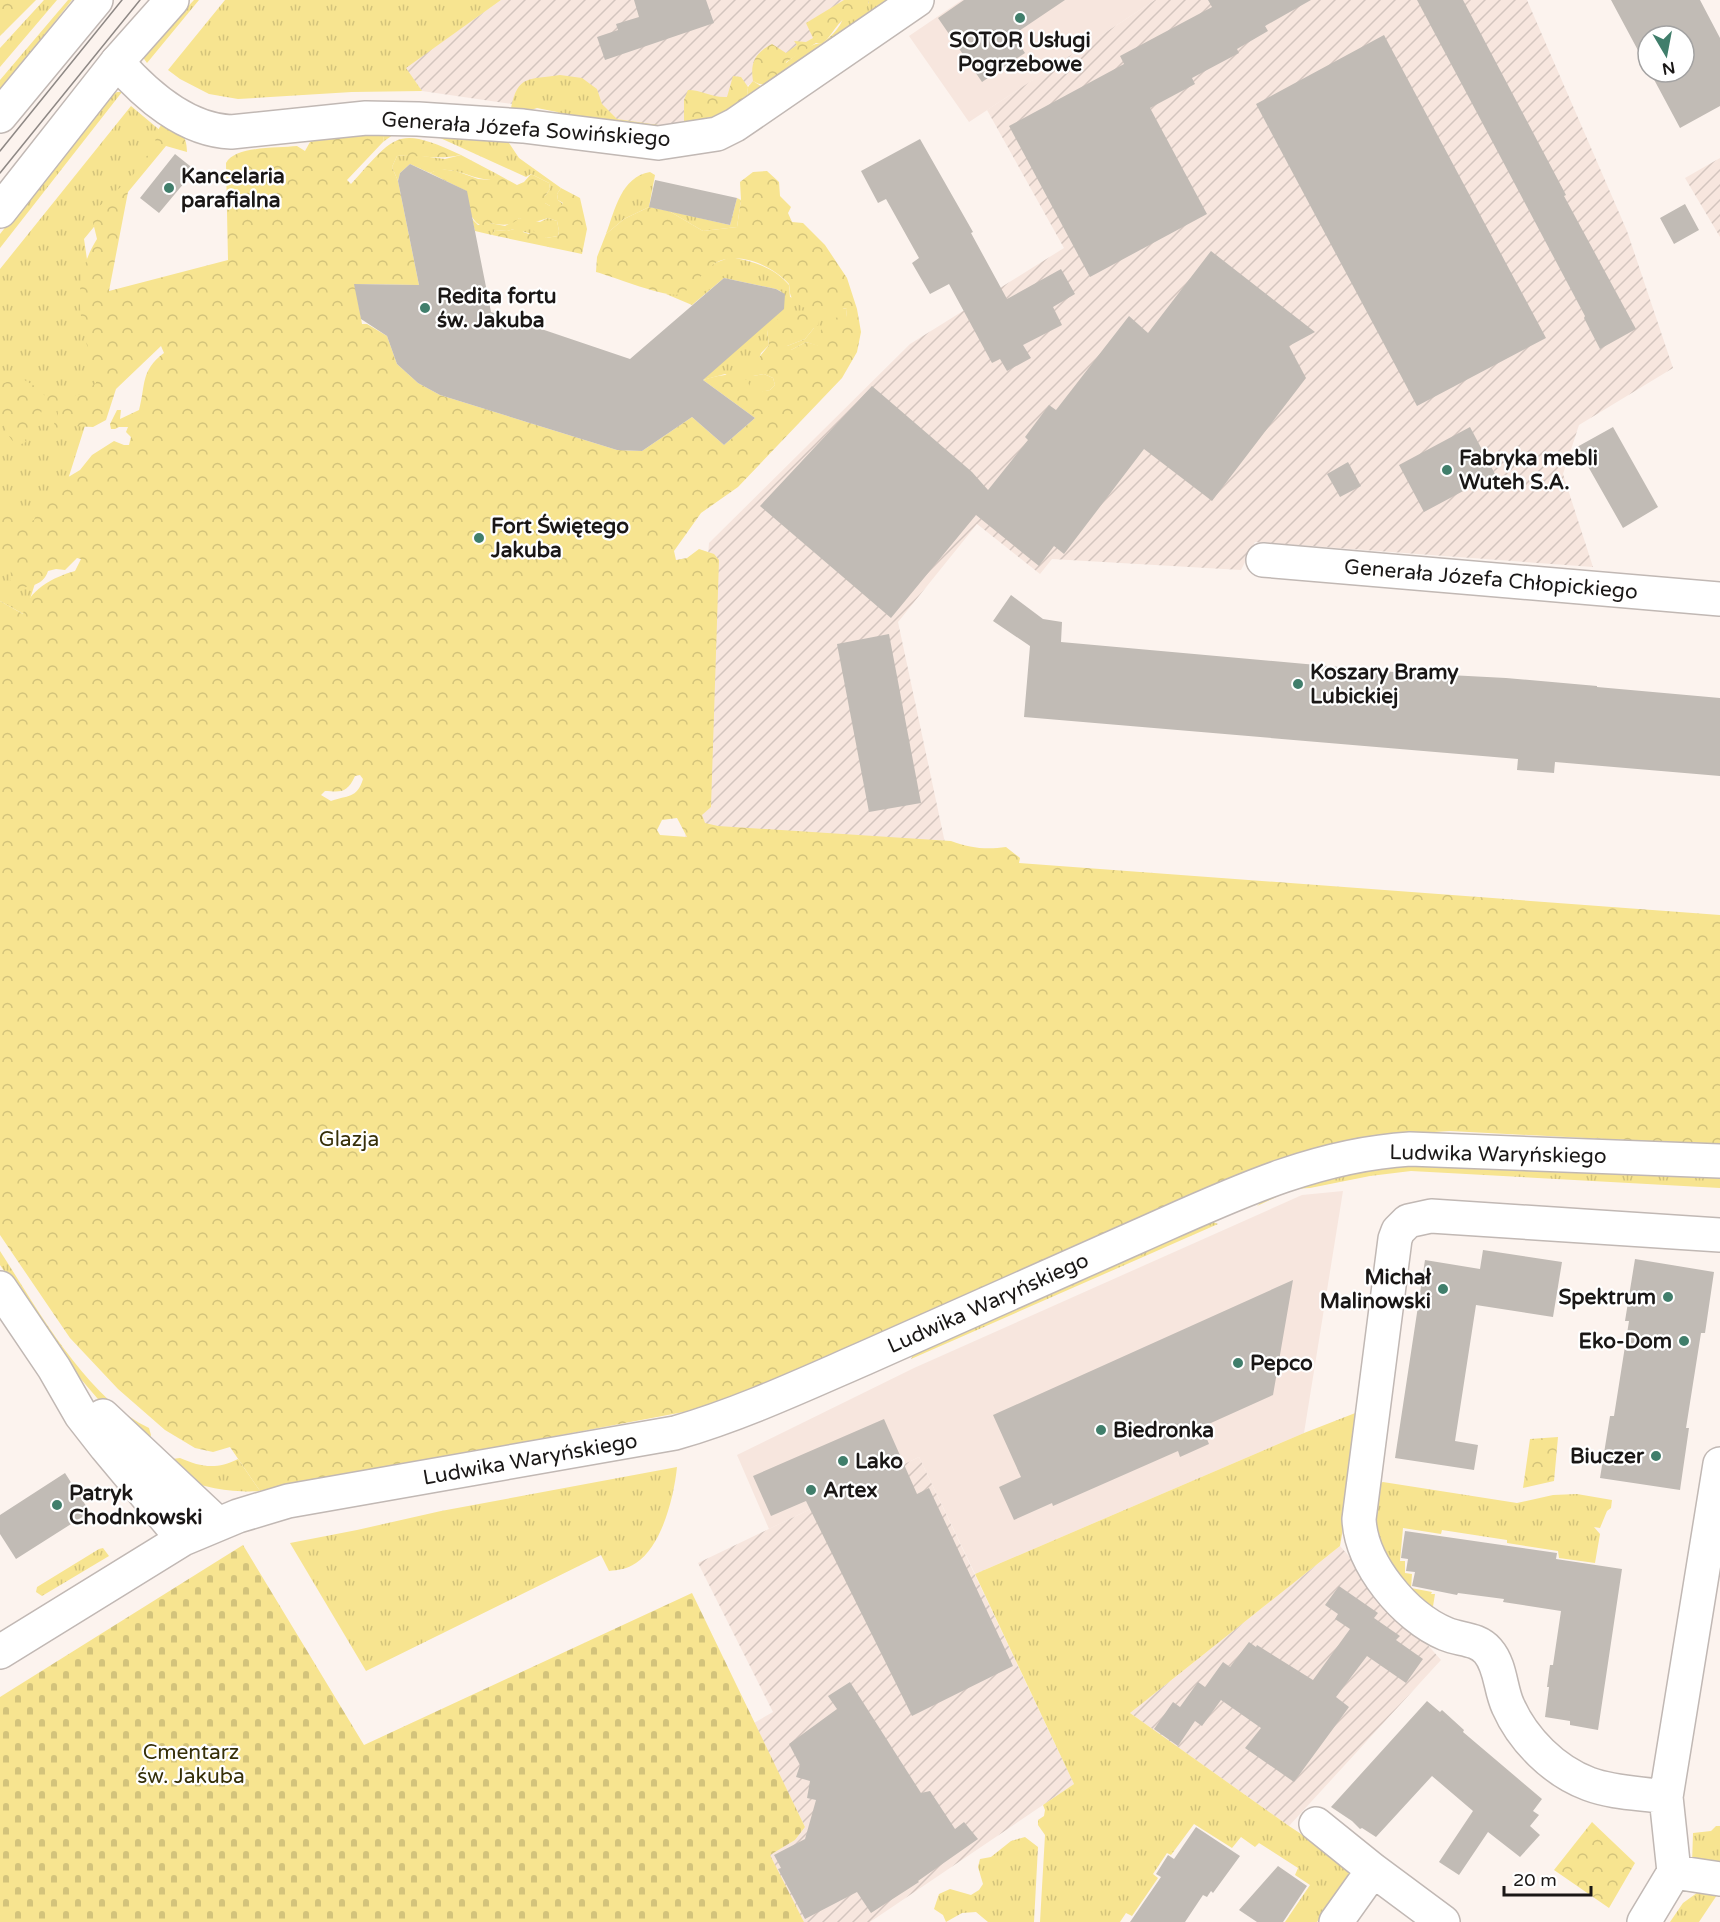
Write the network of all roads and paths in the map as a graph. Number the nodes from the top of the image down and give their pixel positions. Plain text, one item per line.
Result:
1 (96, 0) edge
2 (172, 0) edge
3 (917, 0) edge
4 (117, 62) junction
5 (0, 116) edge
6 (0, 211) edge
7 (1263, 560) dead end
8 (1720, 599) edge
9 (1720, 1161) edge
10 (1720, 1235) edge
11 (0, 1288) edge
12 (54, 1368) junction
13 (1720, 1464) edge
14 (217, 1523) junction
15 (183, 1539) junction
16 (0, 1652) edge
17 (1666, 1797) junction
18 (1316, 1824) dead end
19 (1373, 1870) junction
20 (1674, 1872) junction
21 (1720, 1879) edge
22 (1336, 1922) edge
23 (1443, 1922) edge
24 (1644, 1922) edge

1 - 5 street
2 - 4 street
3 - 4 street, Generała Józefa Sowińskiego
4 - 6 street
7 - 8 street, Generała Józefa Chłopickiego
9 - 14 street, Ludwika Waryńskiego
10 - 17 street
11 - 12 street
12 - 14 street
12 - 15 street
13 - 17 street
14 - 15 street, Ludwika Waryńskiego
15 - 16 street, Ludwika Waryńskiego
17 - 20 street
18 - 19 street
19 - 22 street
19 - 23 street
20 - 21 street
20 - 24 street

